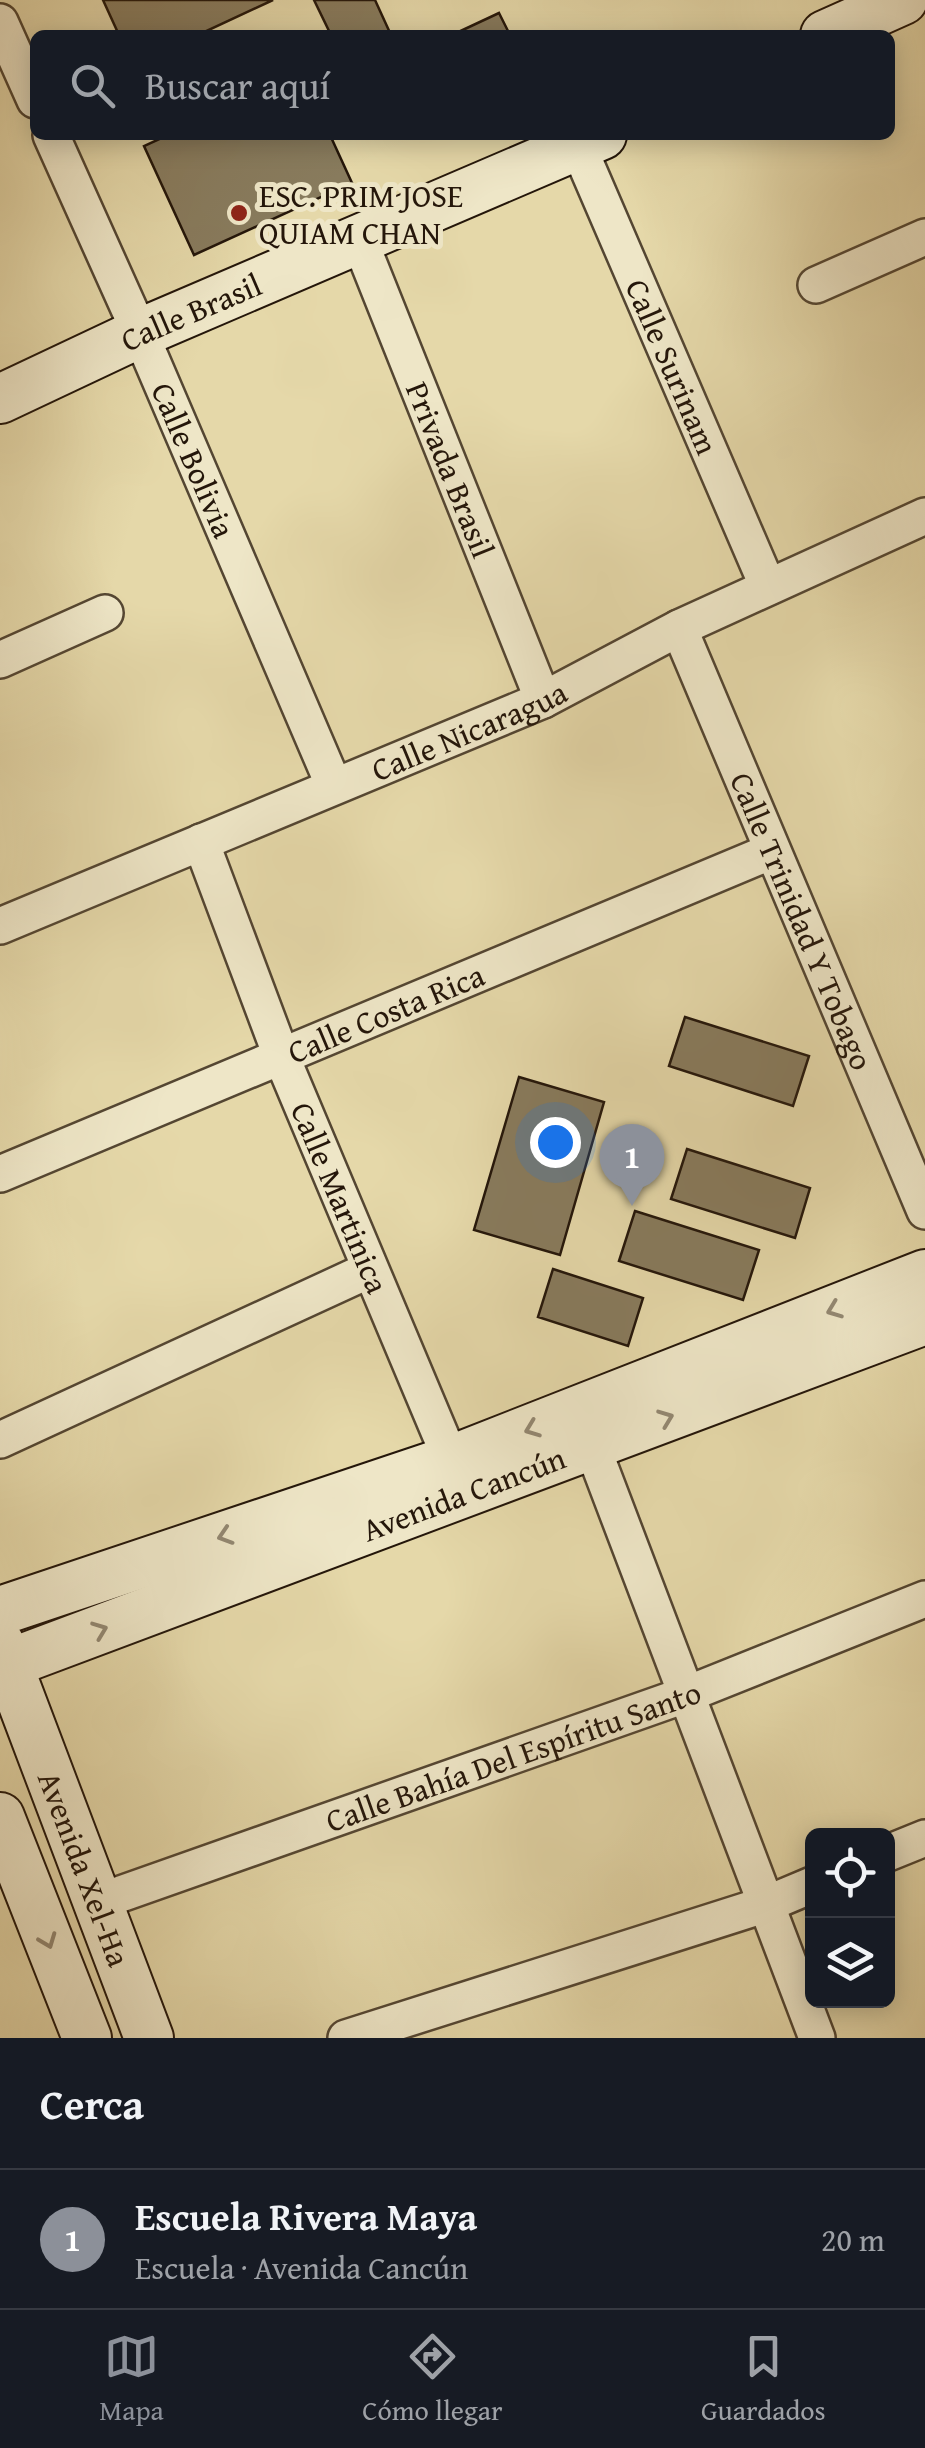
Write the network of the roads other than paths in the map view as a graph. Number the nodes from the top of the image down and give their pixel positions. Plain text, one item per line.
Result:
1 (903, 0) edge
2 (0, 22) edge
3 (836, 30) edge
4 (30, 89) edge
5 (53, 140) edge
6 (590, 140) edge
7 (925, 237) edge
8 (359, 239) junction
9 (816, 285) dead end
10 (140, 333) junction
11 (0, 399) edge
12 (925, 516) edge
13 (768, 587) junction
14 (105, 613) dead end
15 (680, 628) junction
16 (0, 660) edge
17 (543, 700) junction
18 (334, 786) junction
19 (201, 842) junction
20 (772, 851) junction
21 (0, 926) edge
22 (282, 1058) junction
23 (0, 1174) edge
24 (925, 1211) edge
25 (369, 1270) junction
26 (925, 1274) edge
27 (925, 1320) edge
28 (0, 1440) edge
29 (592, 1446) junction
30 (459, 1477) junction
31 (925, 1599) edge
32 (0, 1611) edge
33 (3, 1659) edge
34 (685, 1695) junction
35 (0, 1817) edge
36 (925, 1838) edge
37 (895, 1850) edge
38 (805, 1888) edge
39 (15, 1899) edge
40 (98, 1902) junction
41 (767, 1904) junction
42 (87, 2038) edge
43 (149, 2038) edge
44 (346, 2038) edge
45 (817, 2038) edge

1 - 3 street
2 - 4 street
5 - 10 street, Calle Bolivia
6 - 8 street, Calle Brasil
6 - 13 street, Calle Surinam
7 - 9 street
8 - 10 street, Calle Brasil
8 - 17 street, Privada Brasil
10 - 11 street, Calle Brasil
10 - 18 street, Calle Bolivia
12 - 13 street, Calle Nicaragua
13 - 15 street, Calle Nicaragua
14 - 16 street
15 - 17 street, Calle Nicaragua
15 - 20 street, Calle Trinidad Y Tobago
17 - 18 street, Calle Nicaragua
18 - 19 street, Calle Nicaragua
19 - 21 street, Calle Nicaragua
19 - 22 street, Calle Martinica
20 - 22 street, Calle Costa Rica
20 - 24 street, Calle Trinidad Y Tobago
22 - 23 street, Calle Costa Rica
22 - 25 street, Calle Martinica
25 - 28 street
25 - 30 street, Calle Martinica
26 -> 30 street, Avenida Cancún
29 -> 27 street, Avenida Cancún
29 - 30 street, Avenida Cancún
29 - 34 street
30 -> 32 street, Avenida Cancún
33 -> 30 street, Avenida Cancún
31 - 34 street, Calle Bahía Del Espíritu Santo
33 - 40 street, Avenida Xel-Ha
34 - 40 street, Calle Bahía Del Espíritu Santo
34 - 41 street
35 - 39 street, Avenida Xel-Ha
36 - 37 street
38 - 41 street
39 -> 42 street, Avenida Xel-Ha
40 - 43 street, Avenida Xel-Ha
41 - 44 street
41 - 45 street

